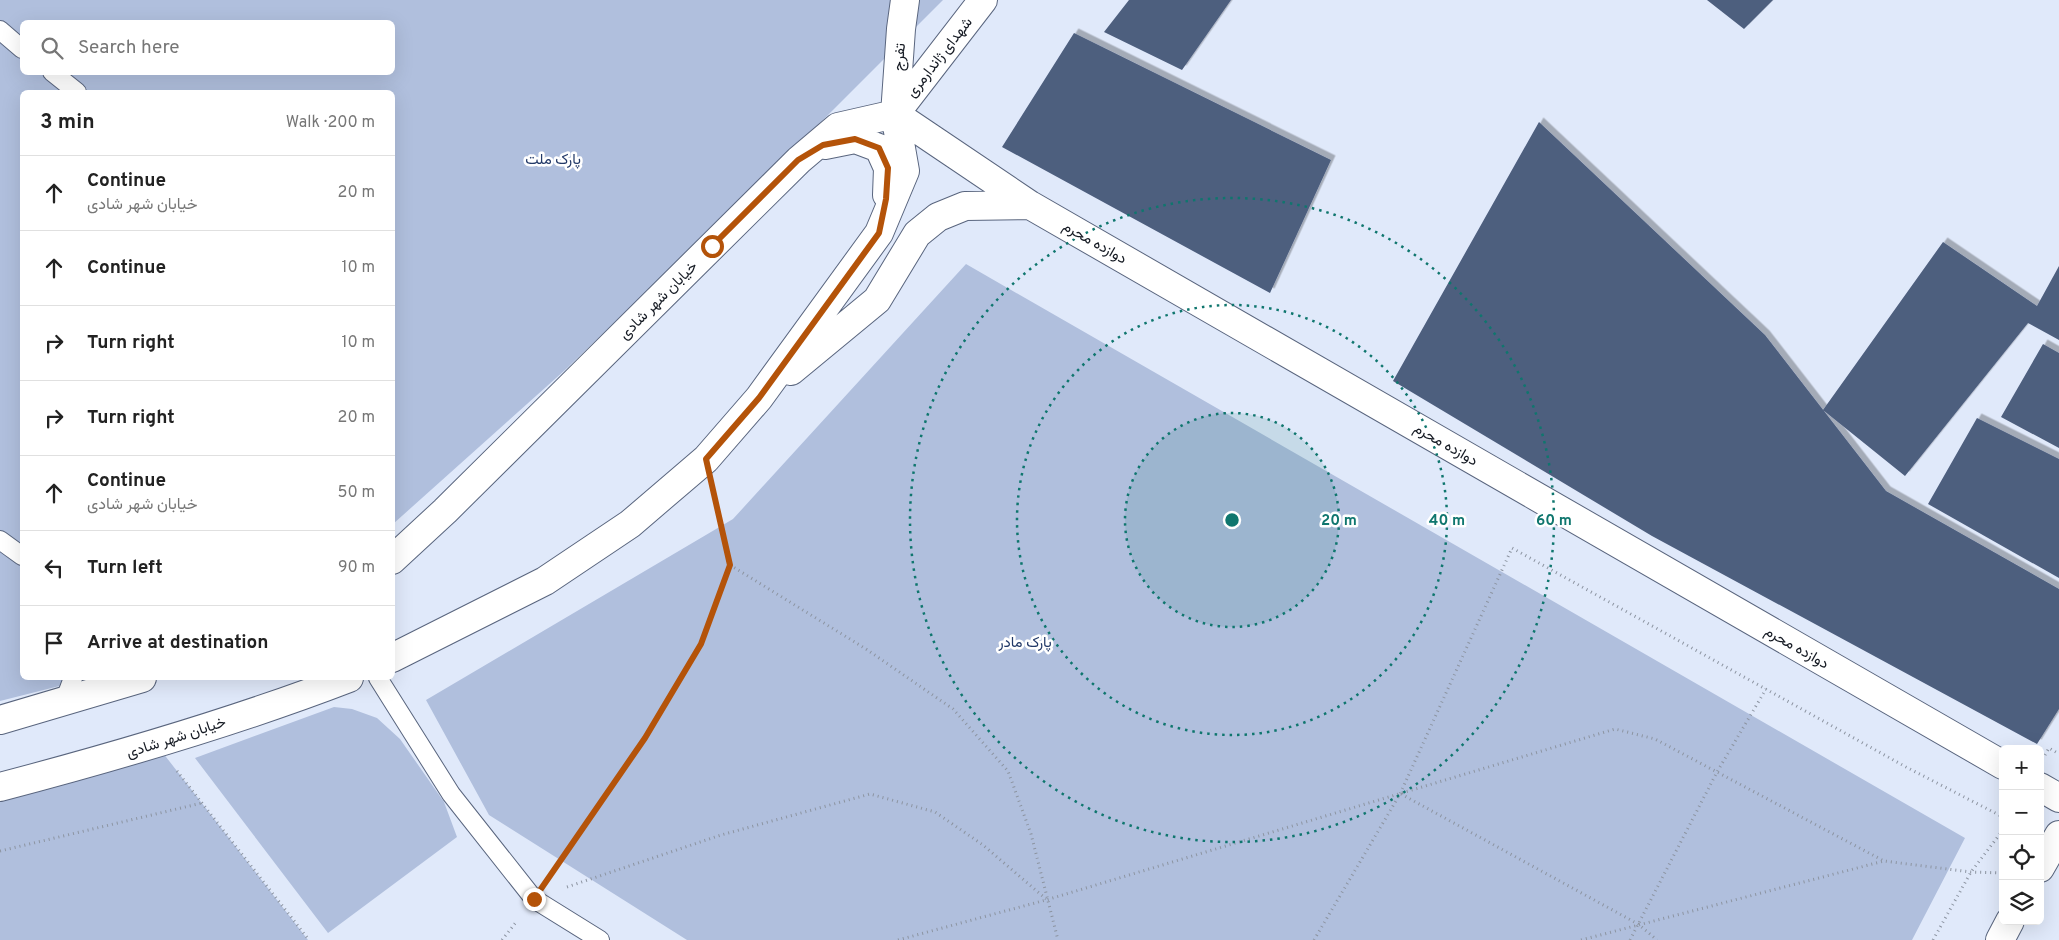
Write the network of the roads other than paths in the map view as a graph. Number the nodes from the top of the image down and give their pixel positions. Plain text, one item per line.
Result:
1 (904, 0) edge
2 (983, 0) edge
3 (0, 30) edge
4 (20, 47) edge
5 (56, 75) edge
6 (74, 90) edge
7 (895, 114) junction
8 (798, 160) junction
9 (1030, 205) junction
10 (879, 233) junction
11 (759, 398) junction
12 (0, 540) edge
13 (20, 555) edge
14 (395, 557) edge
15 (395, 656) edge
16 (130, 680) edge
17 (344, 680) edge
18 (379, 680) edge
19 (69, 690) edge
20 (0, 720) edge
21 (1999, 763) edge
22 (0, 787) edge
23 (2044, 789) edge
24 (2059, 798) edge
25 (2059, 835) edge
26 (2044, 861) edge
27 (2008, 925) edge
28 (600, 940) edge
29 (2000, 940) edge

1 - 7 main road, تفرج
2 - 7 main road, شهدای ژاندارمری
3 - 4 lane
5 - 6 lane
7 - 8 main road, خیابان شهر شادی
7 - 9 main road, دوازده محرم
7 - 10 main road
8 - 10 main road
8 - 14 main road, خیابان شهر شادی
9 - 11 main road
9 - 21 main road, دوازده محرم
10 - 11 main road
11 - 15 main road
12 - 13 lane
16 - 19 main road
17 - 22 main road, خیابان شهر شادی
18 - 28 lane
19 - 20 main road
23 - 24 main road
25 - 26 main road
27 - 29 main road

